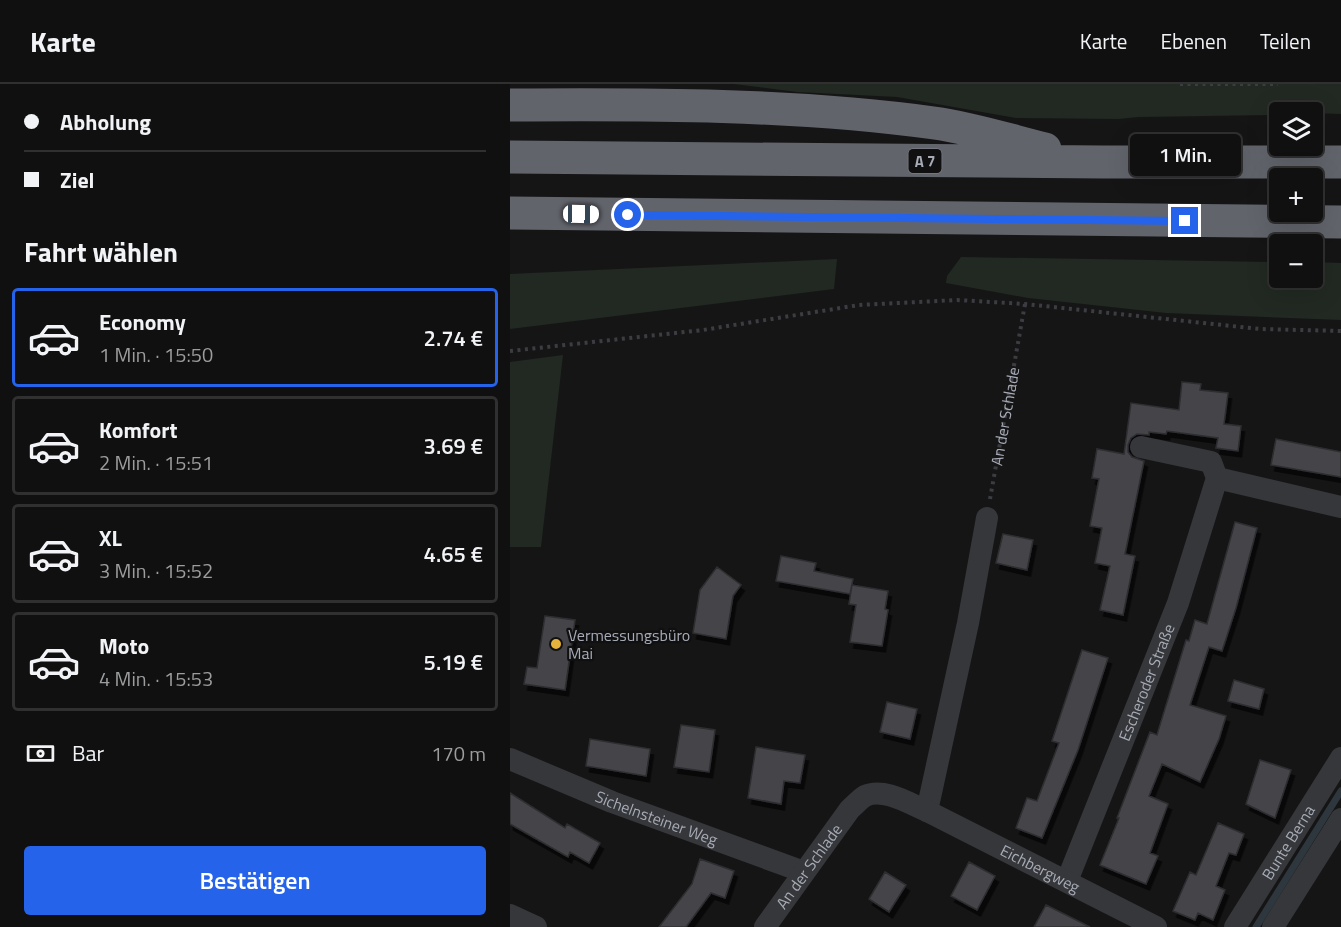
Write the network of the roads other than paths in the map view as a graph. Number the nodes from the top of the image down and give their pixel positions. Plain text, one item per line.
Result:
1 (510, 105) edge
2 (510, 157) edge
3 (1102, 162) junction
4 (1341, 162) edge
5 (510, 213) edge
6 (746, 216) junction
7 (1341, 222) edge
8 (510, 236) edge
9 (1141, 447) dead end
10 (1217, 478) junction
11 (1341, 507) edge
12 (987, 518) road end
13 (1341, 758) edge
14 (510, 759) edge
15 (927, 811) junction
16 (1341, 819) edge
17 (804, 872) junction
18 (1067, 881) junction
19 (510, 915) edge
20 (536, 927) edge
21 (765, 927) edge
22 (1156, 927) edge
23 (1235, 927) edge
24 (1273, 927) edge

1 - 3 highway
2 - 3 highway, A 7
3 - 4 highway, A 7
5 - 6 highway
6 - 7 highway
6 - 8 highway
9 - 10 street
10 - 11 street
10 - 18 street, Escheroder Straße
12 - 15 street
13 - 23 street, Bunte Berna
14 - 17 street, Sichelnsteiner Weg
15 - 17 street, An der Schlade
15 - 18 street, Eichbergweg
16 - 24 street, Bunte Berna
17 - 21 street, An der Schlade
18 - 22 street, Eichbergweg
19 - 20 street

